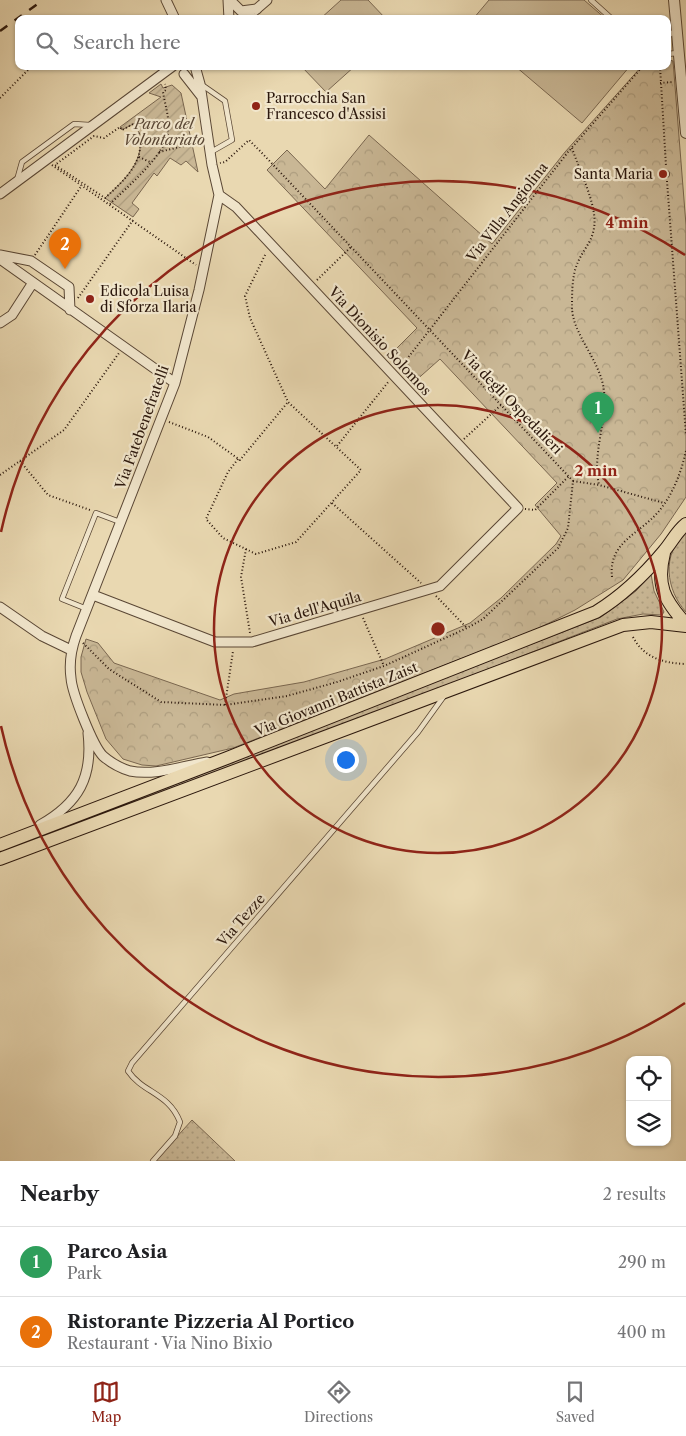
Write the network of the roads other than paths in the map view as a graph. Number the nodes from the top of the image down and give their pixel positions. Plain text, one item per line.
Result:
1 (166, 0) edge
2 (229, 0) edge
3 (267, 0) edge
4 (591, 0) edge
5 (674, 0) edge
6 (257, 9) junction
7 (173, 15) edge
8 (229, 15) edge
9 (250, 15) edge
10 (608, 15) edge
11 (677, 29) junction
12 (671, 34) edge
13 (679, 53) junction
14 (671, 54) edge
15 (178, 70) edge
16 (193, 70) edge
17 (196, 70) edge
18 (153, 82) junction
19 (200, 84) junction
20 (202, 98) junction
21 (94, 125) junction
22 (686, 133) edge
23 (210, 153) junction
24 (16, 182) junction
25 (0, 194) edge
26 (219, 195) junction
27 (0, 255) edge
28 (0, 259) edge
29 (32, 284) junction
30 (70, 310) junction
31 (0, 323) edge
32 (175, 383) junction
33 (518, 508) joint
34 (686, 519) edge
35 (122, 522) junction
36 (682, 528) edge
37 (665, 550) junction
38 (93, 595) junction
39 (87, 609) junction
40 (2, 611) edge
41 (686, 625) edge
42 (71, 650) junction
43 (450, 689) junction
44 (88, 728) junction
45 (227, 758) junction
46 (15, 839) junction
47 (0, 845) edge
48 (0, 859) edge
49 (153, 1161) edge

1 - 7 street
2 - 6 street
2 - 8 street
3 - 6 street
4 - 10 lane
5 - 11 street
6 - 9 street
11 - 12 lane
11 - 13 street
13 - 14 lane
13 - 22 street
15 - 16 street
15 - 18 street
15 - 18 street
15 - 20 street, Via Fatebenefratelli
17 - 19 street, Via Fatebenefratelli
18 - 21 street
19 - 20 street, Via Fatebenefratelli
19 - 23 lane
20 - 23 street, Via Fatebenefratelli
21 - 24 street
21 - 24 lane
23 - 26 street, Via Fatebenefratelli
24 - 25 street
26 - 32 street, Via Fatebenefratelli
26 - 33 street, Via Dionisio Solomos
27 - 30 street
28 - 29 street
29 - 30 street
29 - 31 street
30 - 32 street
32 - 35 street, Via Fatebenefratelli
33 - 38 street, Via dell'Aquila
34 - 36 street
35 - 38 street, Via Fatebenefratelli
35 - 39 lane
36 - 37 main road, Via Giovanni Battista Zaist
37 - 41 main road, Via Giovanni Battista Zaist
37 - 45 main road, Via Giovanni Battista Zaist
38 - 39 street, Via Fatebenefratelli
39 - 42 street, Via Fatebenefratelli
40 - 42 street
41 - 43 main road, Via Giovanni Battista Zaist
42 - 44 street, Via Fatebenefratelli
43 - 48 main road, Via Giovanni Battista Zaist
43 - 49 lane, Via Tezze
44 - 45 street, Via Fatebenefratelli
44 - 46 street, Via Fatebenefratelli
45 - 46 main road, Via Giovanni Battista Zaist
46 - 47 main road, Via Giovanni Battista Zaist

